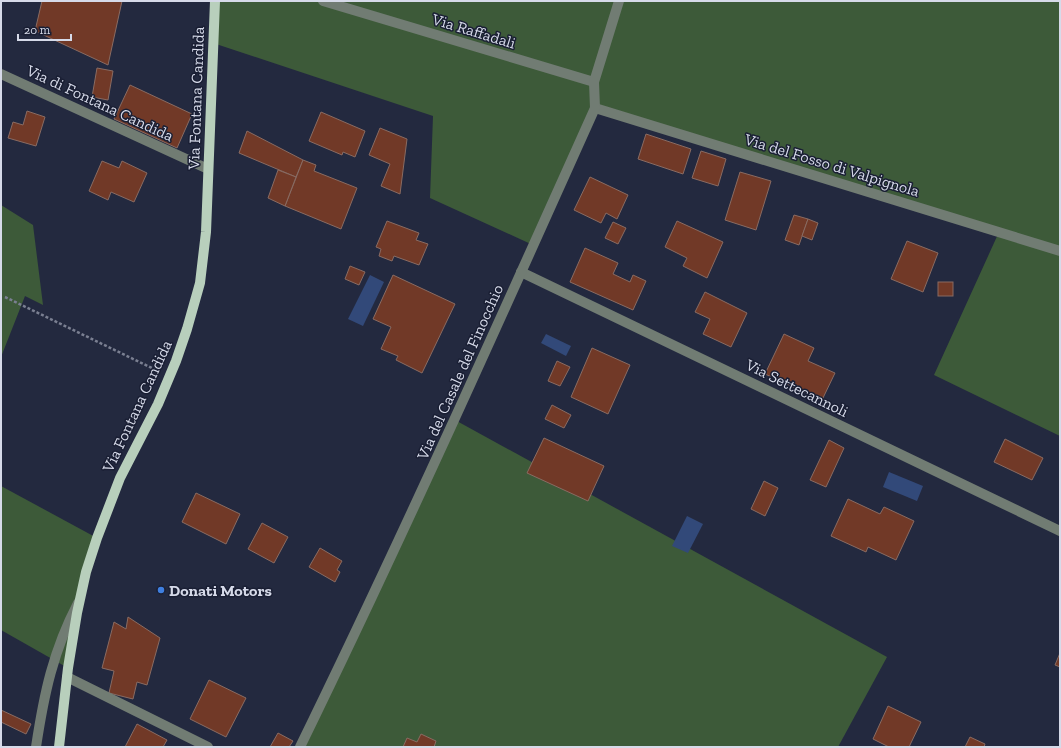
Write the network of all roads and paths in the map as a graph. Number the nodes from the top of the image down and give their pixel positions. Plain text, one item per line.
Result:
1 (215, 1) edge
2 (323, 1) edge
3 (619, 1) edge
4 (1, 74) edge
5 (594, 82) junction
6 (595, 108) junction
7 (208, 169) junction
8 (1060, 251) edge
9 (521, 272) junction
10 (5, 297) dead end
11 (170, 377) junction
12 (1060, 531) edge
13 (79, 601) junction
14 (67, 677) junction
15 (36, 747) edge
16 (59, 747) edge
17 (208, 747) edge
18 (300, 747) edge

1 - 7 main road, Via Fontana Candida
2 - 5 street, Via Raffadali
3 - 5 street, Via del Casale del Finocchio
4 - 7 street, Via di Fontana Candida
5 - 6 street, Via del Casale del Finocchio
6 - 8 street, Via del Fosso di Valpignola
6 - 9 street, Via del Casale del Finocchio
7 - 11 main road, Via Fontana Candida
9 - 12 street, Via Settecannoli
9 - 18 street, Via del Casale del Finocchio
10 - 11 path
11 - 13 main road, Via Fontana Candida
13 - 14 main road, Via Fontana Candida
13 - 15 street
14 - 16 main road, Via Fontana Candida
14 - 17 street

